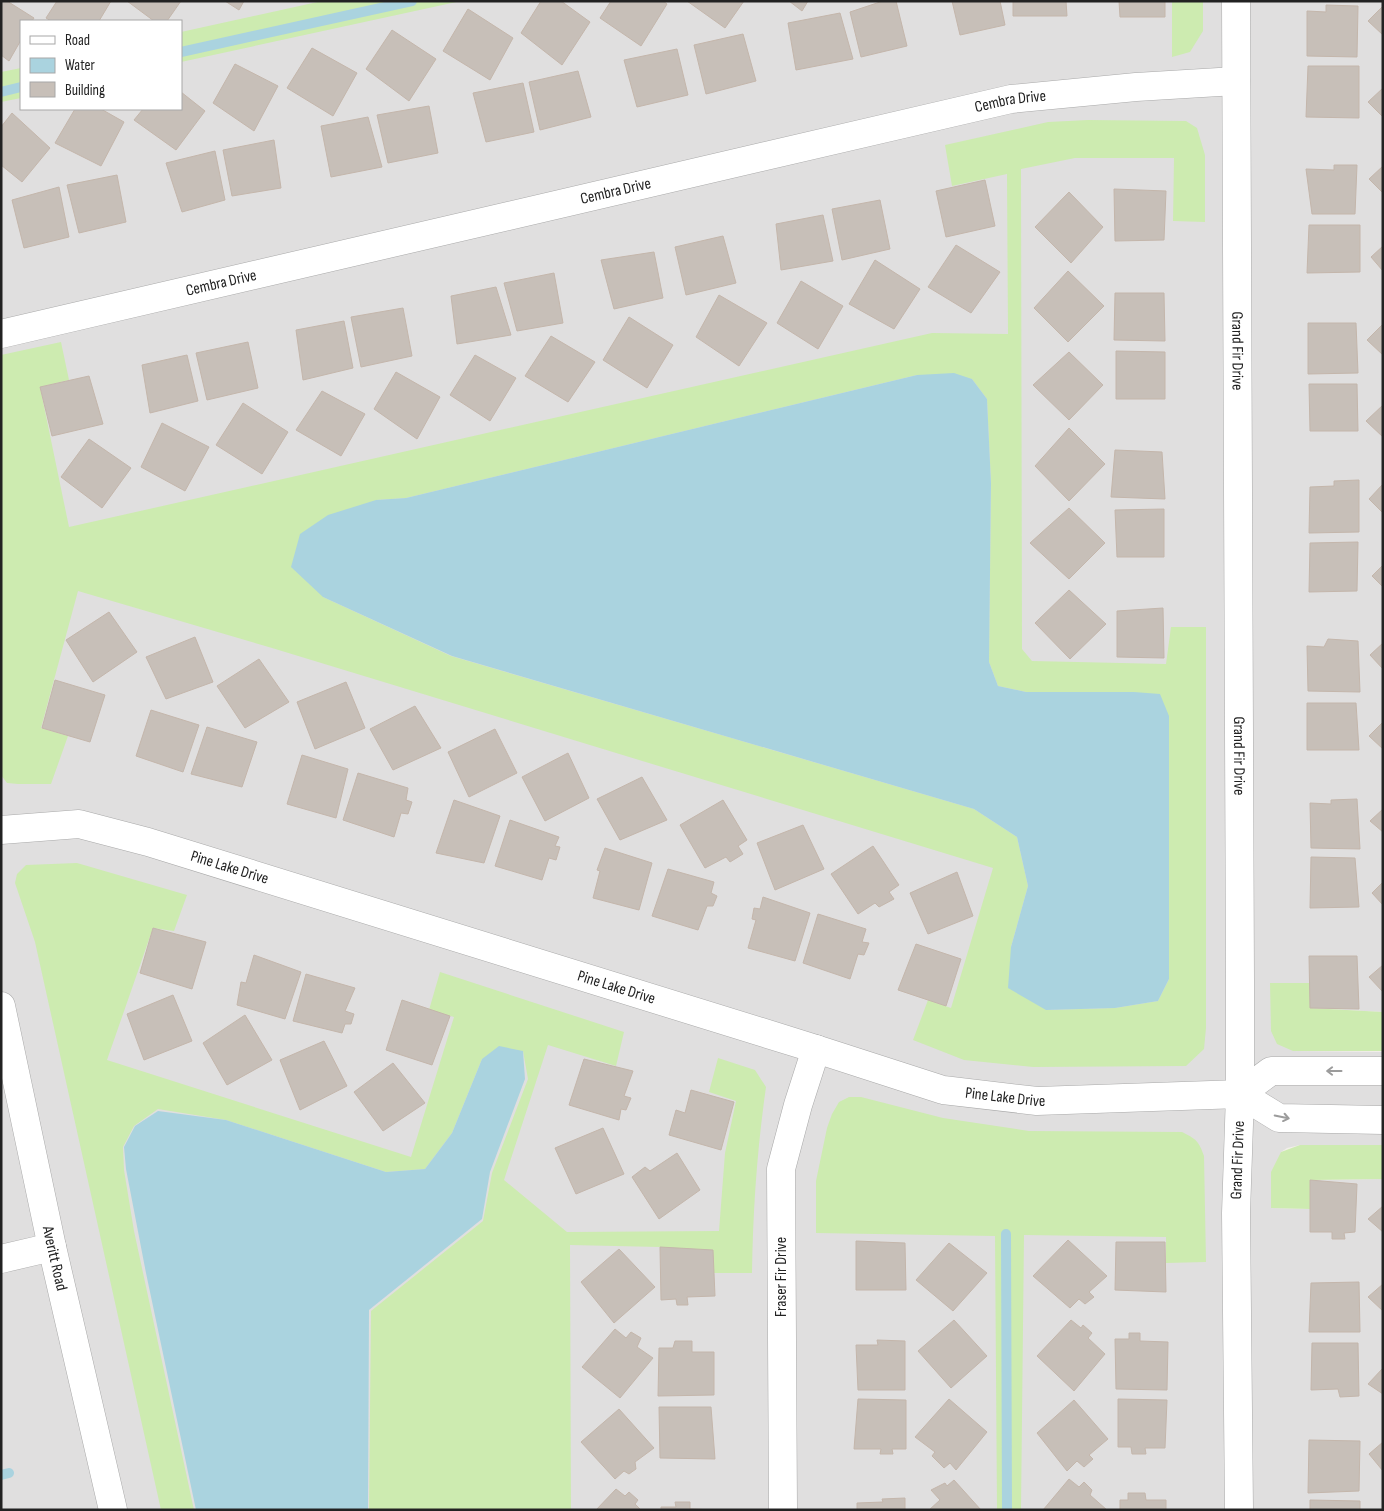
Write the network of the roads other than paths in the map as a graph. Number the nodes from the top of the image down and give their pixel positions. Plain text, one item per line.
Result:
1 (1236, 1) edge
2 (1236, 81) junction
3 (1, 334) edge
4 (1, 830) edge
5 (1, 1006) edge
6 (816, 1049) junction
7 (1383, 1071) edge
8 (1240, 1094) junction
9 (1383, 1120) edge
10 (52, 1247) junction
11 (1, 1259) edge
12 (113, 1510) edge
13 (783, 1510) edge
14 (1239, 1510) edge

1 - 2 street, Grand Fir Drive
2 - 3 street, Cembra Drive
2 - 8 street, Grand Fir Drive
4 - 6 street, Pine Lake Drive
5 - 10 street, Averitt Road
6 - 8 street, Pine Lake Drive
6 - 13 street, Fraser Fir Drive
7 -> 8 street
8 -> 9 street
8 - 14 street, Grand Fir Drive
10 - 11 street
10 - 12 street, Averitt Road

